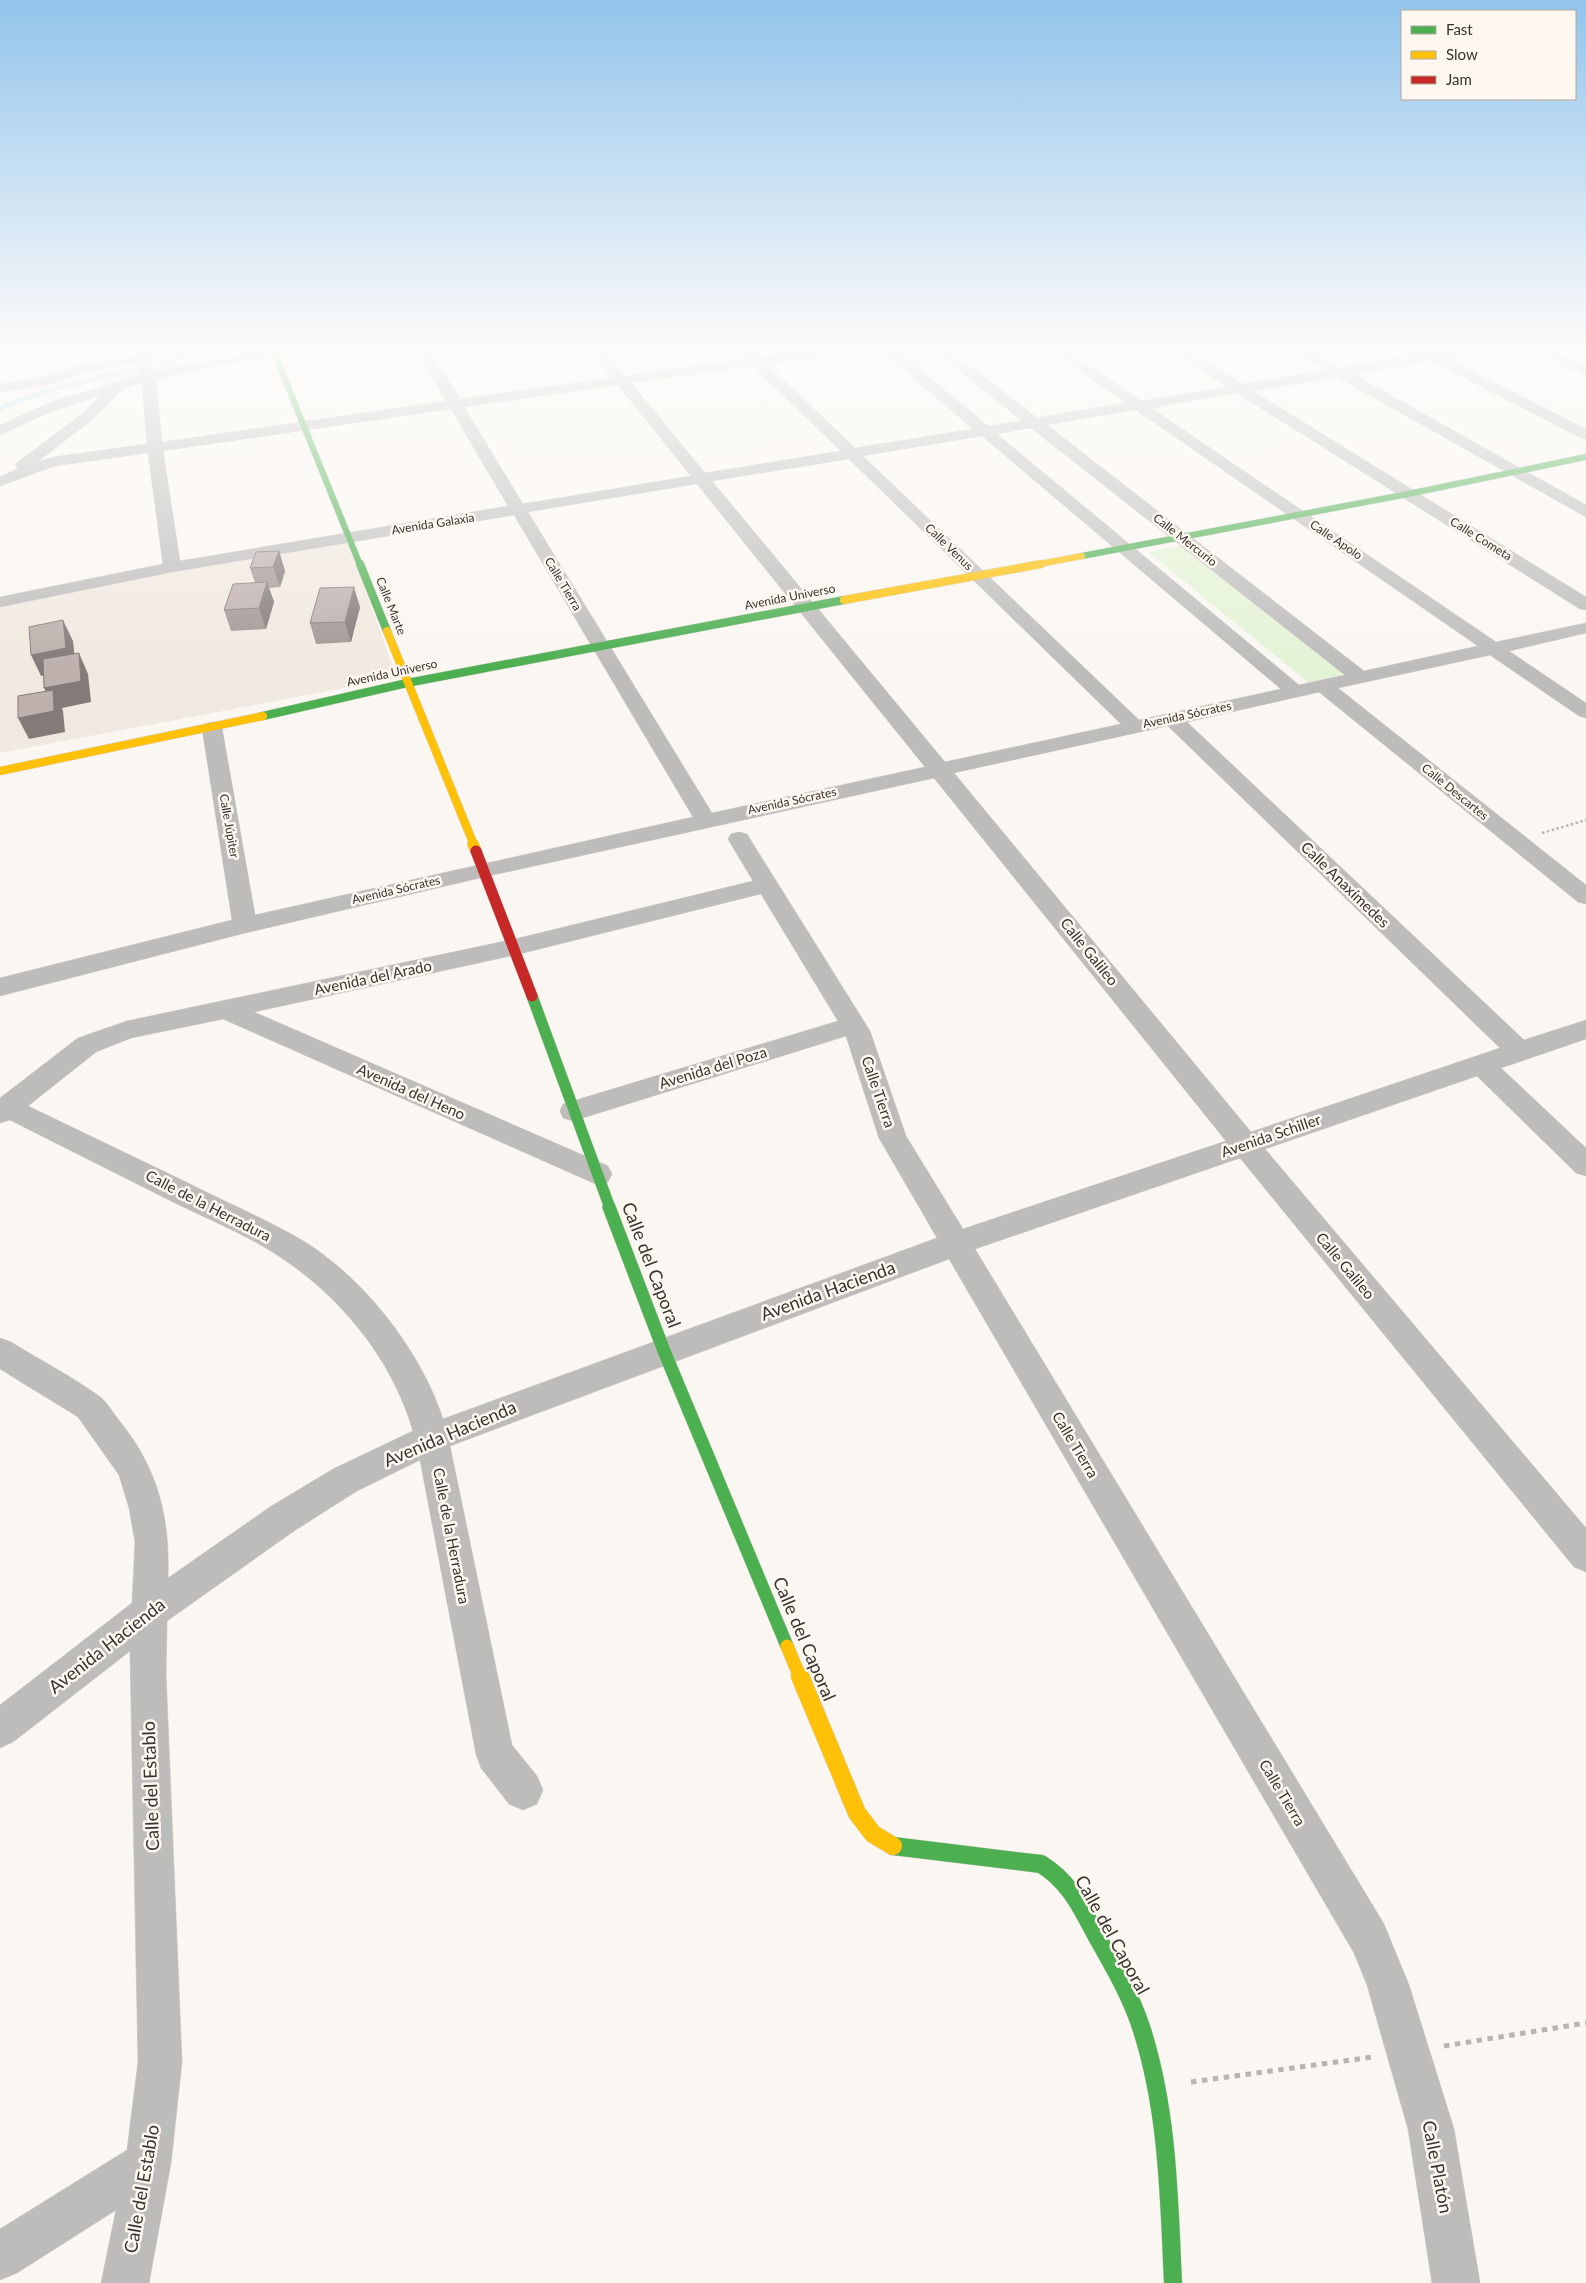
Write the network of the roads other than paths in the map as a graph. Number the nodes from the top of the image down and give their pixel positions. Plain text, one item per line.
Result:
1 (39, 454) edge
2 (114, 454) edge
3 (155, 454) edge
4 (314, 454) edge
5 (486, 454) edge
6 (681, 454) edge
7 (852, 454) joint
8 (1011, 454) edge
9 (1074, 454) edge
10 (1210, 454) edge
11 (1343, 454) edge
12 (1483, 454) edge
13 (1586, 457) edge
14 (1516, 472) junction
15 (702, 479) junction
16 (1, 482) edge
17 (1408, 494) junction
18 (519, 509) junction
19 (1586, 512) edge
20 (1299, 514) junction
21 (1180, 537) junction
22 (348, 538) junction
23 (1124, 548) junction
24 (172, 567) junction
25 (978, 575) junction
26 (0, 602) edge
27 (1586, 604) edge
28 (808, 607) junction
29 (1586, 628) edge
30 (601, 646) junction
31 (1496, 649) junction
32 (1361, 678) junction
33 (407, 683) junction
34 (1324, 686) junction
35 (1296, 692) junction
36 (1586, 712) edge
37 (1171, 718) junction
38 (1134, 726) junction
39 (212, 728) junction
40 (940, 770) junction
41 (0, 771) edge
42 (705, 820) junction
43 (739, 839) dead end
44 (484, 870) junction
45 (767, 885) junction
46 (1586, 897) edge
47 (245, 925) junction
48 (515, 947) junction
49 (0, 987) edge
50 (225, 1010) junction
51 (853, 1025) junction
52 (1583, 1033) edge
53 (1520, 1051) junction
54 (1481, 1064) junction
55 (4, 1110) edge
56 (573, 1111) junction
57 (1245, 1145) junction
58 (1586, 1165) edge
59 (598, 1174) junction
60 (956, 1244) junction
61 (664, 1351) junction
62 (0, 1352) edge
63 (432, 1438) junction
64 (1586, 1556) edge
65 (151, 1611) junction
66 (0, 1729) edge
67 (523, 1790) dead end
68 (1409, 2052) joint
69 (148, 2163) junction
70 (0, 2256) edge
71 (125, 2283) edge
72 (1173, 2283) edge
73 (1456, 2283) edge

1 - 16 street
2 - 16 street
3 - 24 street
4 - 22 street, Calle Marte
5 - 18 street, Calle Tierra
6 - 15 street, Calle Galileo
7 - 15 street, Avenida Galaxia
7 - 25 street, Calle Venus
8 - 23 street
9 - 21 street, Calle Mercurio
10 - 20 street, Calle Apolo
11 - 17 street, Calle Cometa
12 - 14 street
13 - 14 street, Avenida Universo
14 - 17 street, Avenida Universo
14 - 19 street
15 - 18 street, Avenida Galaxia
15 - 28 street, Calle Galileo
17 - 20 street, Avenida Universo
17 - 27 street, Calle Cometa
18 - 22 street, Avenida Galaxia
18 - 30 street, Calle Tierra
20 - 21 street, Avenida Universo
20 - 31 street, Calle Apolo
21 - 23 street, Avenida Universo
21 - 32 street, Calle Mercurio
22 - 24 street, Avenida Galaxia
22 - 33 street, Calle Marte
23 - 25 street, Avenida Universo
23 - 35 street
24 - 26 street, Avenida Galaxia
25 - 28 street, Avenida Universo
25 - 38 street, Calle Venus
28 - 30 street, Avenida Universo
28 - 40 street, Calle Galileo
29 - 31 street, Avenida Sócrates
30 - 33 street, Avenida Universo
30 - 42 street, Calle Tierra
31 - 32 street, Avenida Sócrates
31 - 36 street, Calle Apolo
32 - 34 street, Avenida Sócrates
33 - 39 street, Avenida Universo
33 - 44 street, Calle Marte
34 - 35 street, Avenida Sócrates
34 - 46 street, Calle Descartes
35 - 37 street, Avenida Sócrates
37 - 38 street, Avenida Sócrates
37 - 53 street, Calle Anaxímedes
38 - 40 street, Avenida Sócrates
39 - 41 street, Avenida Universo
39 - 47 street, Calle Júpiter
40 - 42 street, Avenida Sócrates
40 - 57 street, Calle Galileo
42 - 44 street, Avenida Sócrates
43 - 45 street, Calle Tierra
44 - 47 street, Avenida Sócrates
44 - 48 street, Calle del Caporal
45 - 48 street, Avenida del Arado
45 - 51 street, Calle Tierra
47 - 49 street, Avenida Sócrates
48 - 50 street, Avenida del Arado
48 - 56 street, Calle del Caporal
50 - 55 street, Avenida del Arado
50 - 59 street, Avenida del Heno
51 - 56 street, Avenida del Poza
51 - 60 street, Calle Tierra
52 - 53 street, Avenida Schiller
53 - 54 street, Avenida Schiller
54 - 57 street, Avenida Schiller
54 - 58 street
55 - 63 street, Calle de la Herradura
56 - 59 street, Calle del Caporal
57 - 60 street, Avenida Schiller
57 - 64 street, Calle Galileo
59 - 61 street, Calle del Caporal
60 - 61 street, Avenida Hacienda
60 - 68 street, Calle Tierra
61 - 63 street, Avenida Hacienda
61 - 72 street, Calle del Caporal
62 - 65 street, Calle del Establo
63 - 65 street, Avenida Hacienda
63 - 67 street, Calle de la Herradura
65 - 66 street, Avenida Hacienda
65 - 69 street, Calle del Establo
68 - 73 street, Calle Platón
69 - 70 street
69 - 71 street, Calle del Establo

